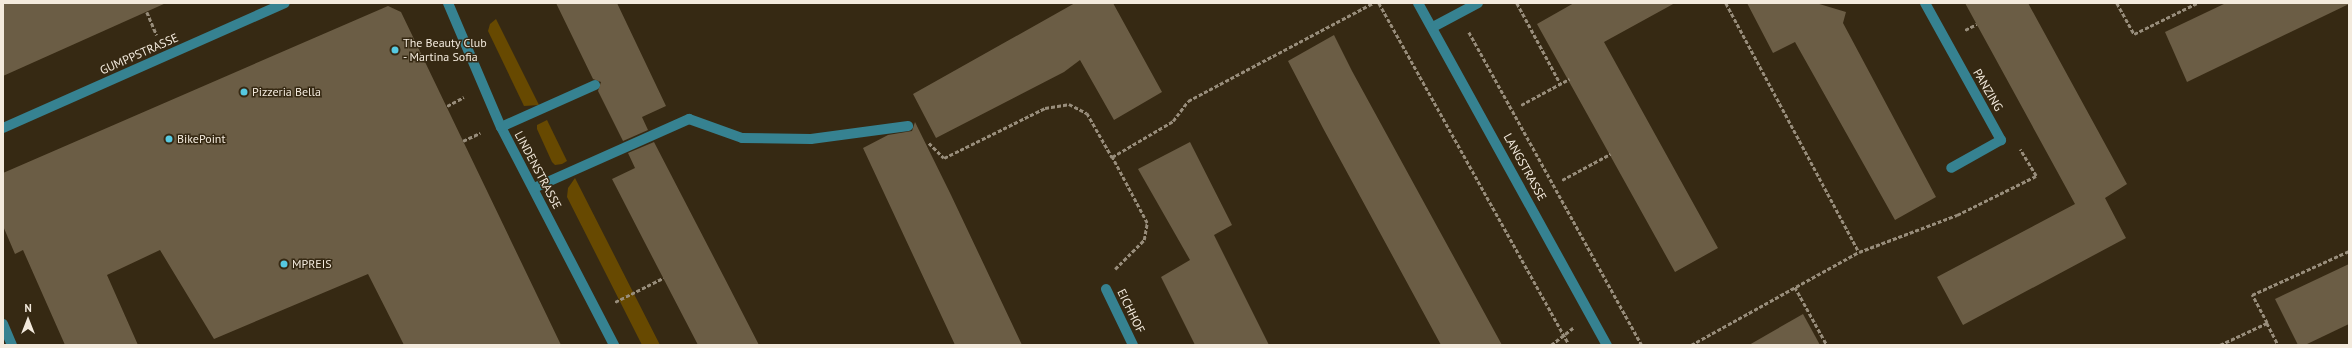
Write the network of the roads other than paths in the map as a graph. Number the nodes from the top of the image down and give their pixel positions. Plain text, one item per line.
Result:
1 (285, 3) edge
2 (448, 3) edge
3 (1418, 3) edge
4 (1478, 3) edge
5 (1925, 3) edge
6 (1433, 27) junction
7 (595, 85) dead end
8 (908, 126) dead end
9 (501, 127) junction
10 (3, 128) edge
11 (1951, 168) dead end
12 (534, 188) junction
13 (1106, 289) road end
14 (3, 324) edge
15 (12, 345) edge
16 (614, 345) edge
17 (1133, 345) edge
18 (1607, 345) edge

1 - 10 street, GUMPPSTRASSE
2 - 9 street, LINDENSTRASSE
3 - 6 street, LANGSTRASSE
4 - 6 street
5 - 11 street, PANZING
6 - 18 street, LANGSTRASSE
7 - 9 street
8 - 12 street
9 - 12 street, LINDENSTRASSE
12 - 16 street, LINDENSTRASSE
13 - 17 street, EICHHOF
14 - 15 street

